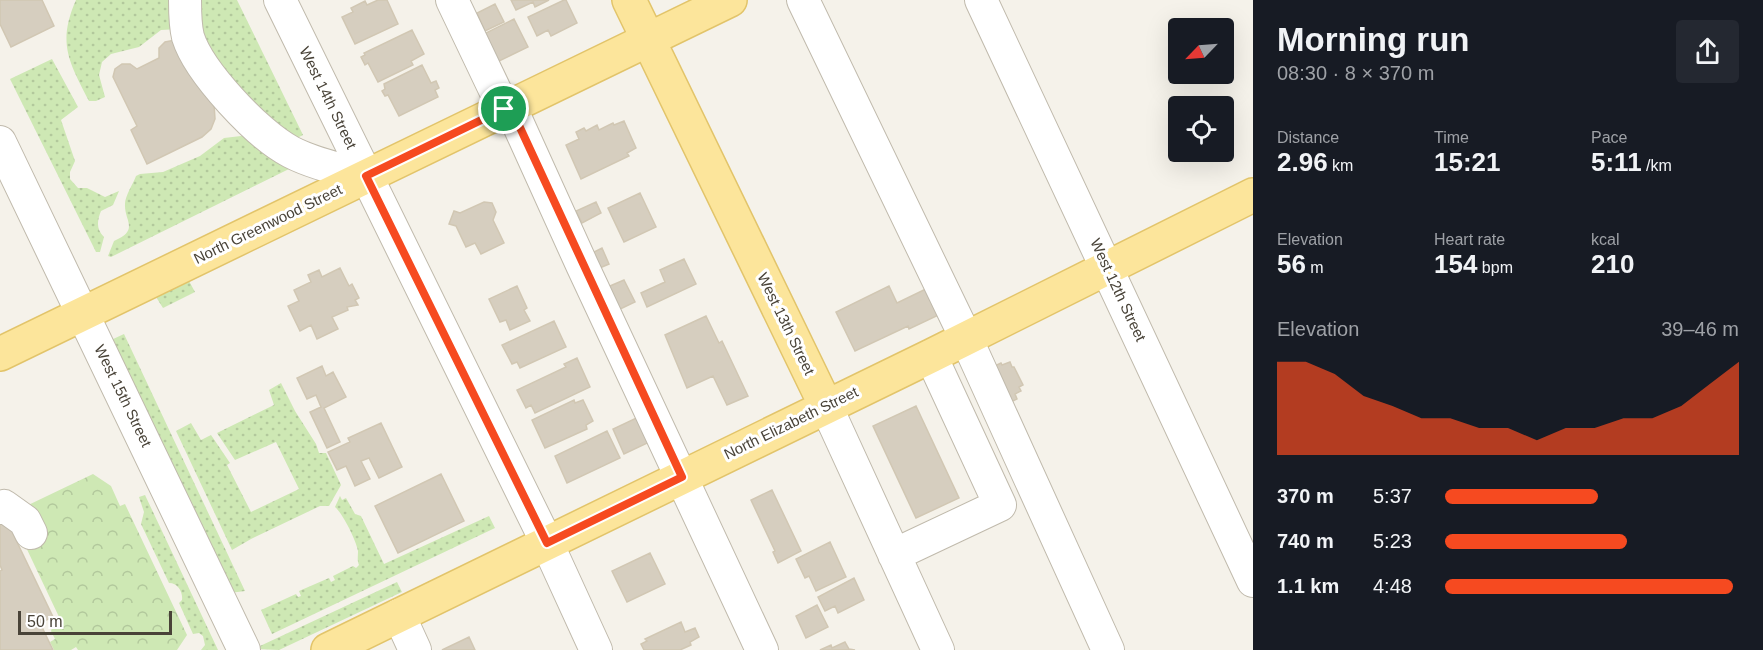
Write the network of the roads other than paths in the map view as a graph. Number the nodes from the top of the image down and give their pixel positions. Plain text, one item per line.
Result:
1 (185, 0) edge
2 (280, 0) edge
3 (452, 0) edge
4 (629, 0) edge
5 (730, 0) edge
6 (803, 0) edge
7 (981, 0) edge
8 (648, 39) junction
9 (507, 108) junction
10 (0, 142) edge
11 (366, 176) junction
12 (1253, 195) edge
13 (1107, 268) junction
14 (83, 314) junction
15 (966, 338) junction
16 (0, 354) edge
17 (931, 356) junction
18 (826, 406) junction
19 (682, 477) junction
20 (0, 508) edge
21 (31, 533) dead end
22 (547, 543) junction
23 (894, 555) junction
24 (1253, 581) edge
25 (399, 615) junction
26 (244, 650) edge
27 (328, 650) edge
28 (415, 650) edge
29 (596, 650) edge
30 (762, 650) edge
31 (938, 650) edge
32 (1108, 650) edge

1 - 11 street
2 - 11 street, West 14th Street
3 - 9 street
4 - 8 main road, West 13th Street
5 - 8 main road, North Greenwood Street
6 - 15 street
7 - 13 street, West 12th Street
8 - 9 main road, North Greenwood Street
8 - 18 main road, West 13th Street
9 - 11 main road, North Greenwood Street
9 - 19 street
10 - 14 street, West 15th Street
11 - 14 main road, North Greenwood Street
11 - 22 street, West 14th Street
12 - 13 main road, North Elizabeth Street
13 - 15 main road, North Elizabeth Street
13 - 24 street, West 12th Street
14 - 16 main road, North Greenwood Street
14 - 26 street, West 15th Street
15 - 17 main road, North Elizabeth Street
15 - 32 street
17 - 18 main road, North Elizabeth Street
17 - 23 street
18 - 19 main road, North Elizabeth Street
18 - 23 street, West 13th Street
19 - 22 main road, North Elizabeth Street
19 - 30 street
20 - 21 street
22 - 25 main road, North Elizabeth Street
22 - 29 street, West 14th Street
23 - 31 street, West 13th Street
25 - 27 main road, North Elizabeth Street
25 - 28 street

